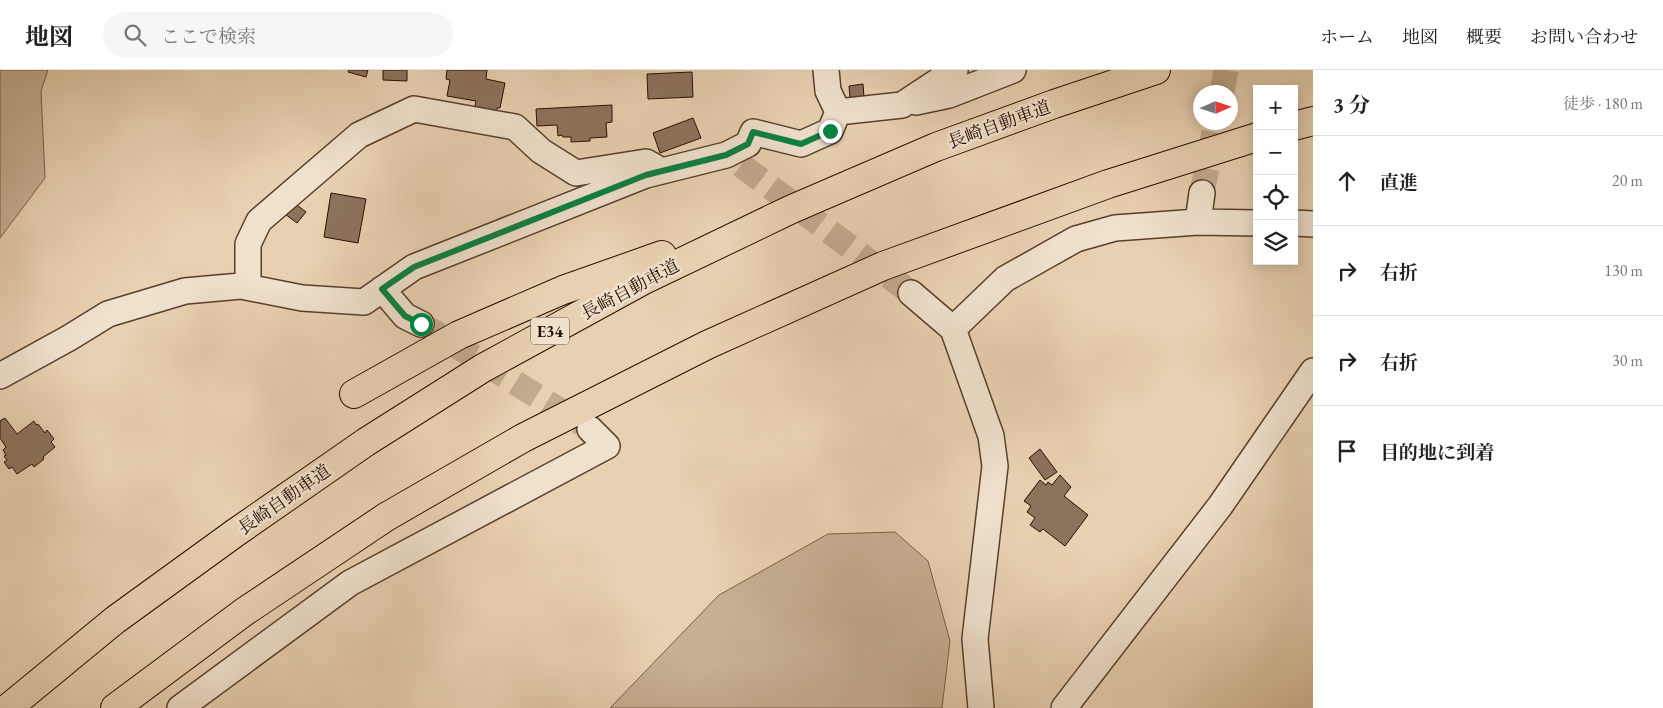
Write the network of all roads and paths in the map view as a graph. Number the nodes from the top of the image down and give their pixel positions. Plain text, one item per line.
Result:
1 (826, 70) edge
2 (955, 70) edge
3 (1013, 70) edge
4 (1156, 70) edge
5 (902, 105) junction
6 (838, 112) junction
7 (1313, 121) edge
8 (1298, 125) edge
9 (1253, 138) edge
10 (662, 171) junction
11 (1202, 193) tunnel mouth
12 (792, 208) junction
13 (1198, 222) junction
14 (1253, 223) edge
15 (1298, 223) edge
16 (1313, 224) edge
17 (248, 287) junction
18 (382, 289) junction
19 (911, 293) tunnel mouth
20 (421, 324) tunnel mouth
21 (953, 329) junction
22 (1313, 371) edge
23 (0, 376) edge
24 (354, 394) dead end
25 (590, 429) tunnel mouth
26 (8, 708) edge
27 (115, 708) edge
28 (180, 708) edge
29 (981, 708) edge
30 (1064, 708) edge

1 - 6 street
2 - 5 street
3 - 5 street
4 - 12 highway, 長崎自動車道 / E34
5 - 6 street
6 - 10 street
7 - 8 highway
9 - 27 highway
10 - 17 street
10 - 18 street
11 - 13 street
12 - 24 highway
12 - 26 highway, 長崎自動車道 / E34
13 - 14 street
13 - 21 street
15 - 16 street
17 - 18 street
17 - 23 street
18 - 20 street
19 - 21 street
21 - 29 street
22 - 30 street
25 - 28 street

